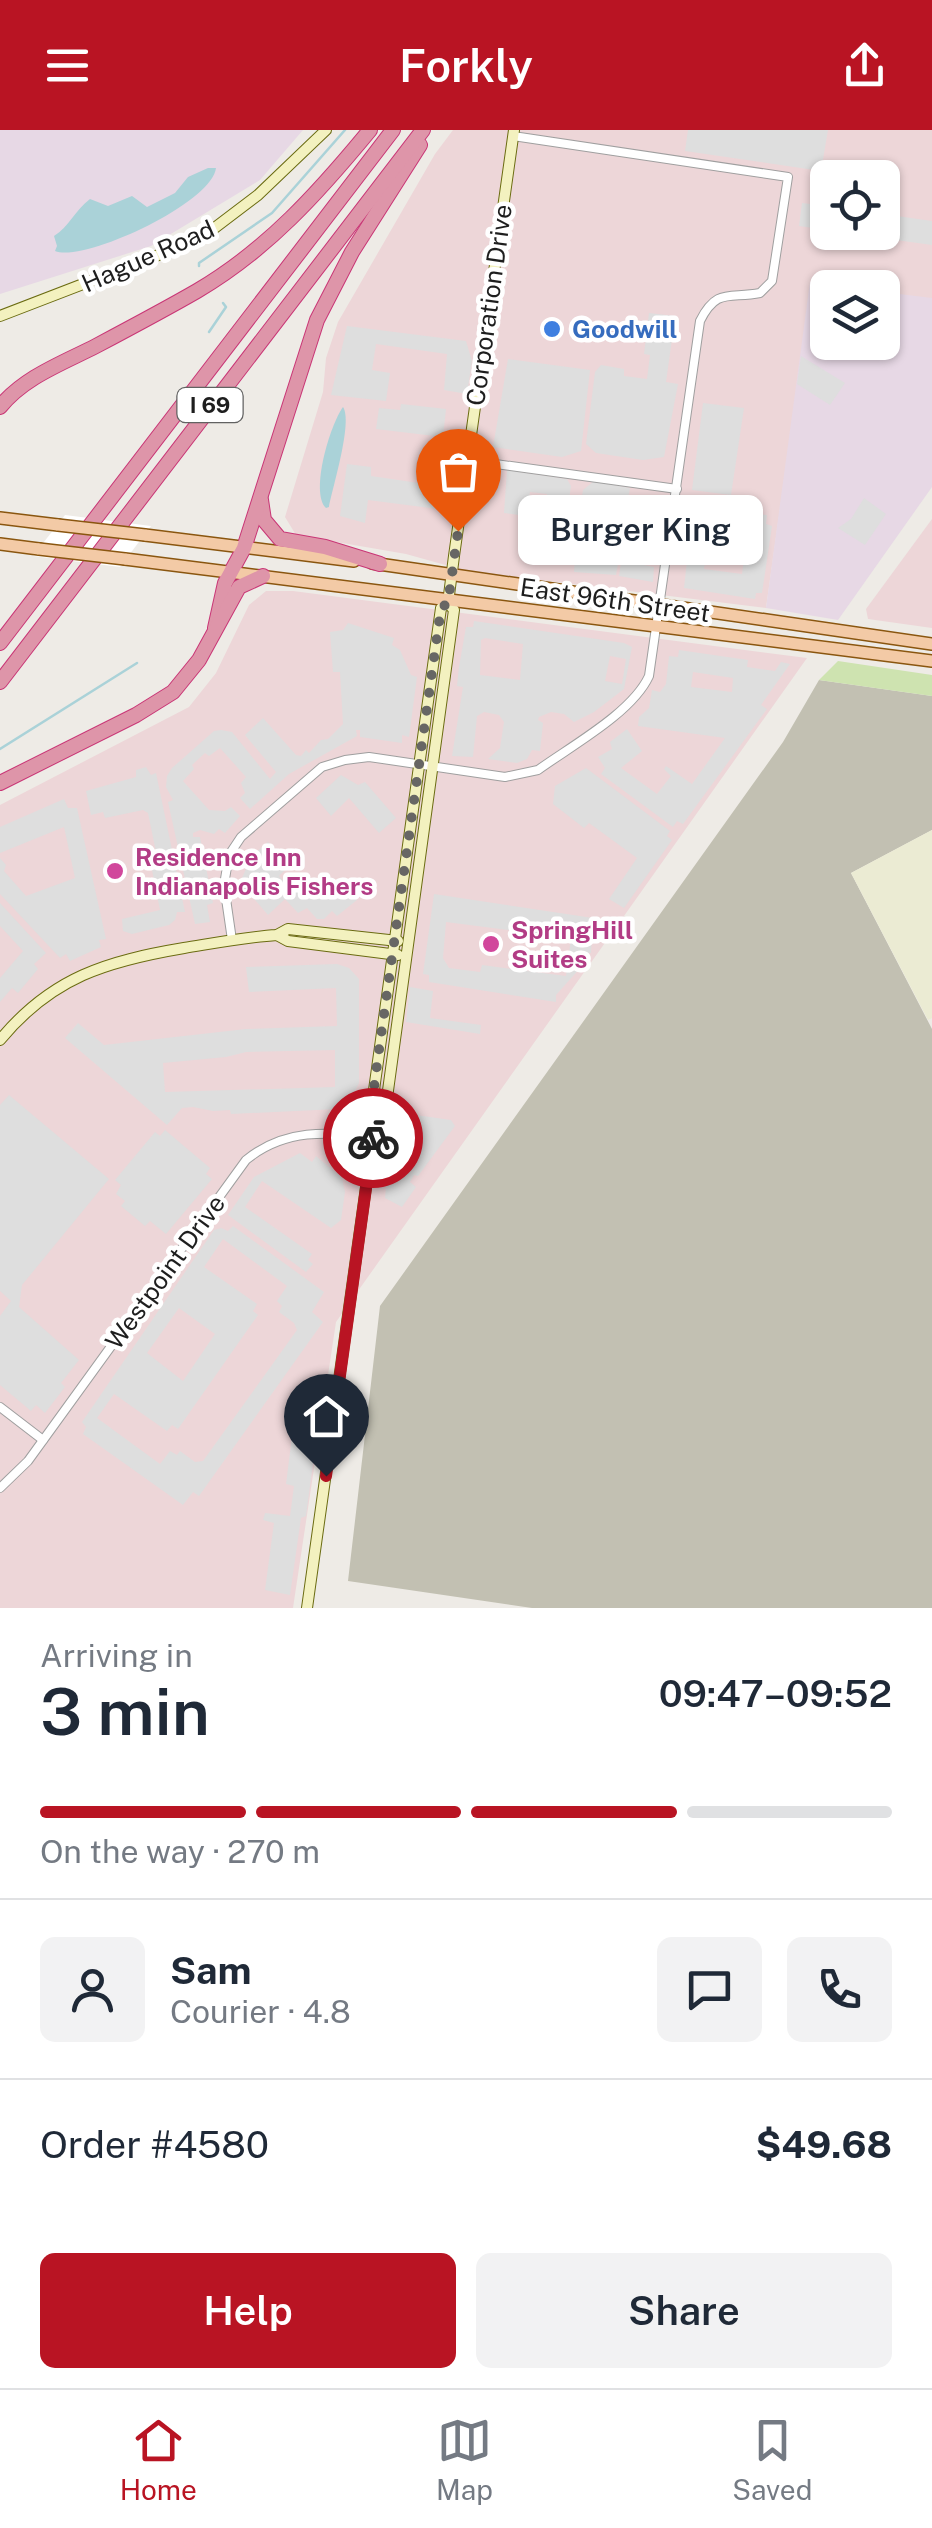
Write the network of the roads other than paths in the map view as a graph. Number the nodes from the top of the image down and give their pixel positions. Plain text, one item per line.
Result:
1 (326, 130) edge
2 (370, 130) edge
3 (393, 130) edge
4 (426, 130) edge
5 (514, 133) edge
6 (0, 316) edge
7 (0, 407) edge
8 (468, 460) junction
9 (677, 489) junction
10 (262, 491) junction
11 (0, 518) edge
12 (0, 544) edge
13 (244, 548) junction
14 (380, 564) junction
15 (231, 572) junction
16 (263, 576) junction
17 (452, 577) junction
18 (449, 601) junction
19 (661, 606) junction
20 (799, 625) junction
21 (214, 628) junction
22 (658, 628) junction
23 (742, 635) junction
24 (0, 643) edge
25 (932, 644) edge
26 (932, 661) edge
27 (0, 682) edge
28 (419, 765) junction
29 (433, 767) junction
30 (0, 784) edge
31 (277, 935) junction
32 (232, 940) junction
33 (394, 941) junction
34 (409, 942) junction
35 (393, 954) junction
36 (407, 956) junction
37 (0, 1040) edge
38 (374, 1137) junction
39 (0, 1408) edge
40 (43, 1440) junction
41 (0, 1488) edge
42 (307, 1608) edge

1 - 6 street, Hague Road
2 - 7 highway
3 - 24 highway, I 69
4 - 10 highway
4 - 27 highway, I 69
5 - 8 street, Corporation Drive
5 - 9 street
8 - 9 street
8 - 17 street, Corporation Drive
9 - 19 street
10 - 13 highway
10 - 14 highway
11 - 13 main road, East 96th Street, bridge
12 - 15 main road, East 96th Street, bridge
13 - 14 main road, East 96th Street
13 - 15 highway
14 - 17 main road, East 96th Street
15 - 16 main road, East 96th Street
15 - 21 highway
16 - 18 main road, East 96th Street
16 - 21 highway
17 - 18 street, Corporation Drive
17 - 19 main road, East 96th Street
18 - 22 main road, East 96th Street
18 - 28 street
18 - 29 street
19 - 20 main road, East 96th Street
19 - 22 street
20 - 23 main road
20 - 25 main road, East 96th Street
21 - 30 highway
22 - 23 main road, East 96th Street
22 - 29 street
23 - 26 main road, East 96th Street
28 - 29 street
28 - 32 street
28 - 33 street
29 - 34 street
31 - 32 street
31 - 33 street
31 - 35 street
32 - 37 street
33 - 34 street
33 - 35 street
34 - 36 street
35 - 36 street
35 - 38 street
36 - 38 street
38 - 40 street, Westpoint Drive
38 - 42 street
39 - 40 street
40 - 41 street, Westpoint Drive

